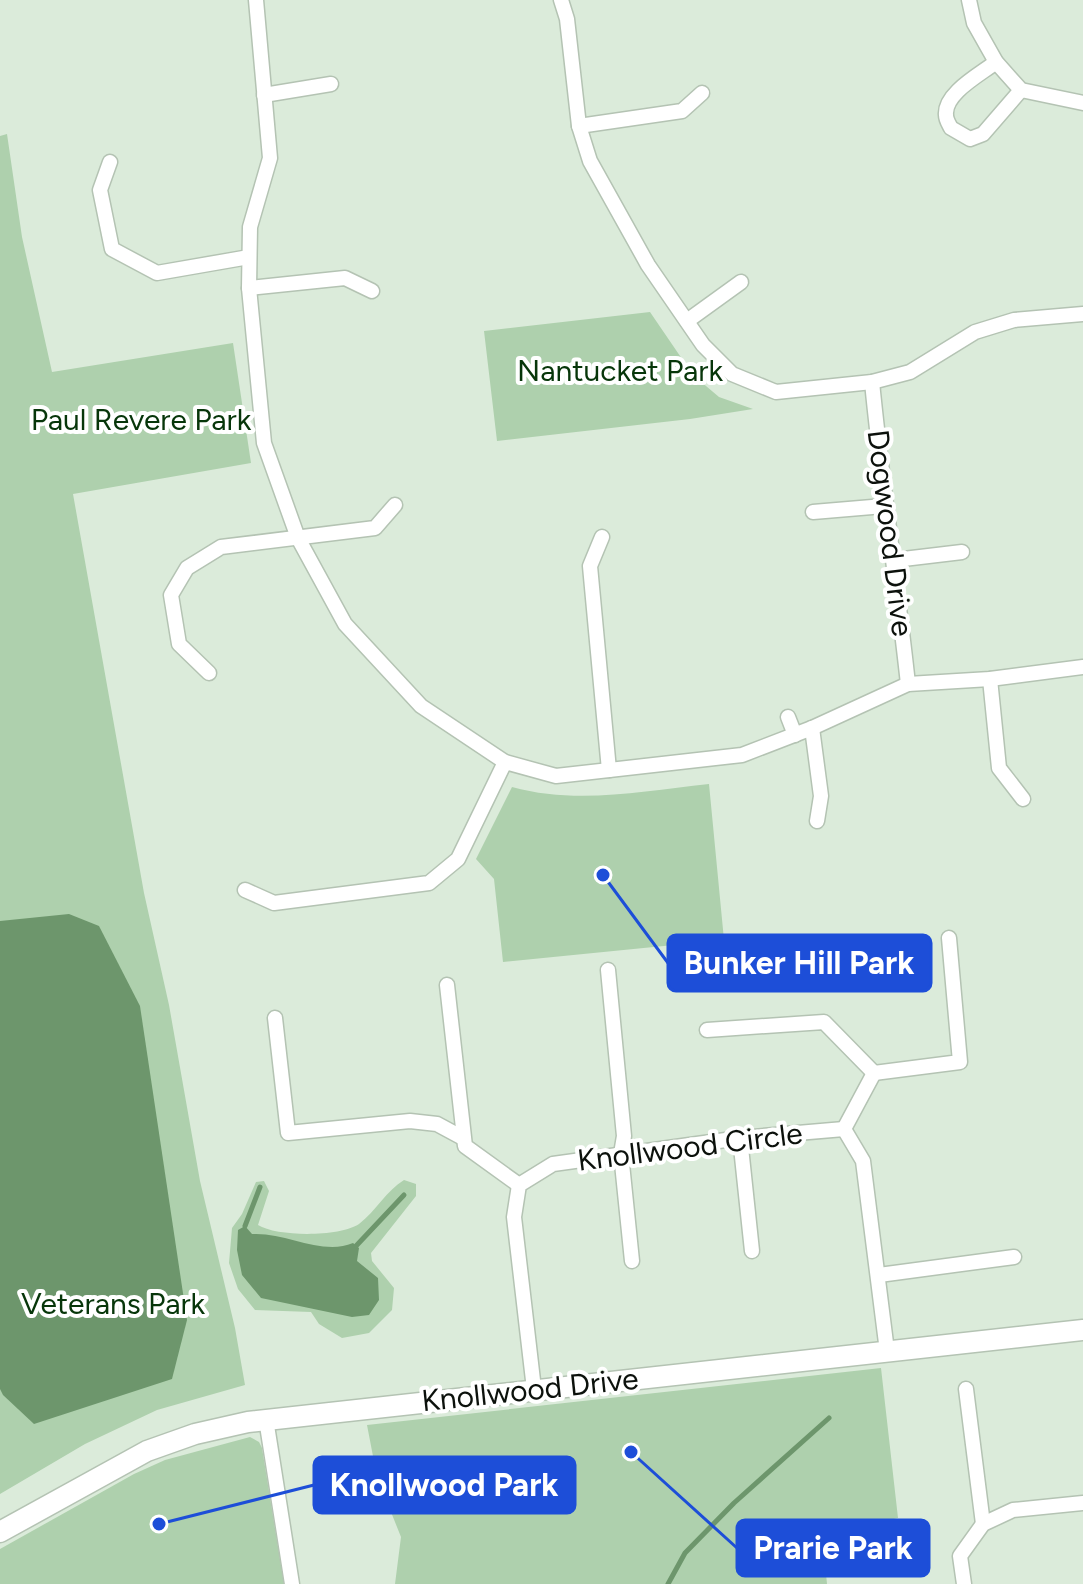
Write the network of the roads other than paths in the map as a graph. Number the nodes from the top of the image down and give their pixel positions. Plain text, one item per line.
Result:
1 (256, 0) edge
2 (561, 0) edge
3 (969, 0) edge
4 (996, 62) junction
5 (331, 84) dead end
6 (1021, 90) junction
7 (702, 93) dead end
8 (264, 95) junction
9 (1083, 103) edge
10 (579, 126) junction
11 (110, 162) dead end
12 (249, 257) junction
13 (741, 282) dead end
14 (249, 288) junction
15 (372, 291) dead end
16 (1083, 314) edge
17 (687, 321) junction
18 (872, 382) junction
19 (395, 505) dead end
20 (884, 506) junction
21 (813, 512) dead end
22 (602, 537) dead end
23 (298, 538) junction
24 (962, 552) dead end
25 (895, 560) junction
26 (1083, 667) edge
27 (209, 673) dead end
28 (990, 679) junction
29 (908, 684) junction
30 (788, 717) dead end
31 (812, 728) junction
32 (795, 735) junction
33 (505, 762) junction
34 (609, 770) junction
35 (1023, 799) dead end
36 (817, 821) dead end
37 (245, 890) dead end
38 (949, 938) dead end
39 (608, 970) dead end
40 (447, 985) dead end
41 (275, 1018) dead end
42 (707, 1030) dead end
43 (874, 1073) junction
44 (844, 1129) junction
45 (463, 1138) junction
46 (740, 1138) junction
47 (621, 1154) junction
48 (519, 1185) junction
49 (752, 1251) dead end
50 (1014, 1257) dead end
51 (632, 1261) dead end
52 (879, 1275) junction
53 (1083, 1330) edge
54 (887, 1351) junction
55 (534, 1389) junction
56 (966, 1389) dead end
57 (266, 1419) junction
58 (1083, 1503) edge
59 (983, 1524) junction
60 (0, 1532) edge
61 (292, 1584) edge
62 (964, 1584) edge

1 - 8 street
2 - 10 street
3 - 4 street
4 - 6 street
4 - 6 street
5 - 8 street
6 - 9 street
7 - 10 street
8 - 12 street
10 - 17 street
11 - 12 street
12 - 14 street
13 - 17 street
14 - 15 street
14 - 23 street
16 - 18 street
17 - 18 street
18 - 20 street, Dogwood Drive
19 - 23 street
20 - 21 street
20 - 25 street, Dogwood Drive
22 - 34 street
23 - 27 street
23 - 33 street
24 - 25 street
25 - 29 street, Dogwood Drive
26 - 28 street
28 - 29 street
28 - 35 street
29 - 31 street
30 - 32 street
31 - 32 street
31 - 36 street
32 - 34 street
33 - 34 street
33 - 37 street
38 - 43 street
39 - 47 street
40 - 45 street
41 - 45 street
42 - 43 street
43 - 44 street
44 - 46 street, Knollwood Circle
44 - 52 street, Knollwood Circle
45 - 48 street
46 - 47 street, Knollwood Circle
46 - 49 street
47 - 48 street, Knollwood Circle
47 - 51 street
48 - 55 street
50 - 52 street
52 - 54 street, Knollwood Circle
53 - 54 street, Knollwood Drive
54 - 55 street, Knollwood Drive
55 - 57 street, Knollwood Drive
56 - 59 street
57 - 60 street, Knollwood Drive
57 - 61 street
58 - 59 street
59 - 62 street

